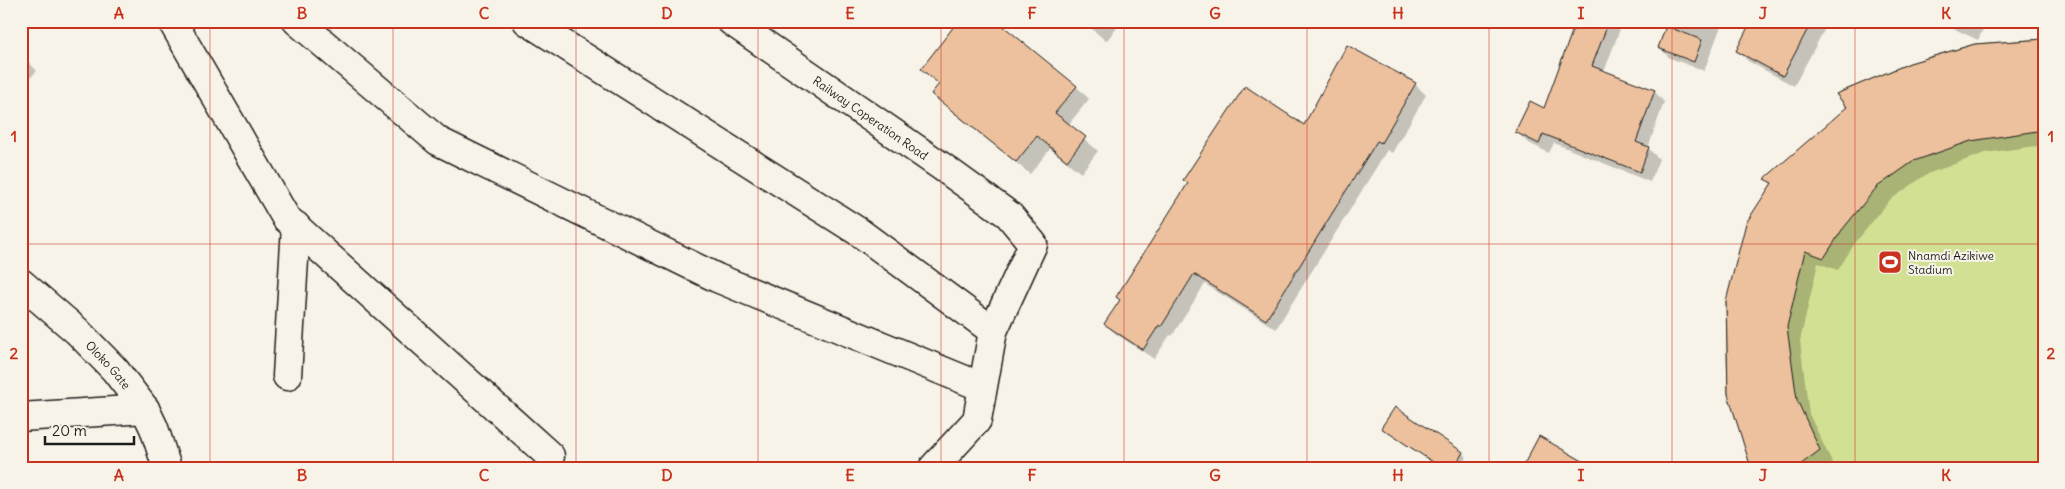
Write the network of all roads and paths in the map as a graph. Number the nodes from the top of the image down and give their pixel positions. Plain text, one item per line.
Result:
1 (172, 21) edge
2 (296, 21) edge
3 (527, 21) edge
4 (731, 21) edge
5 (296, 226) junction
6 (21, 283) edge
7 (21, 308) edge
8 (56, 313) junction
9 (992, 331) junction
10 (287, 376) dead end
11 (982, 387) junction
12 (146, 409) junction
13 (21, 417) edge
14 (550, 456) dead end
15 (160, 461) edge
16 (933, 468) edge

1 - 5 street
2 - 11 street
3 - 9 street
4 - 9 street, Railway Coperation Road
5 - 10 street
5 - 14 street
6 - 8 street, Oloko Gate
7 - 8 street
8 - 12 street, Oloko Gate
9 - 11 street
11 - 16 street
12 - 13 street
12 - 15 street, Oloko Gate

